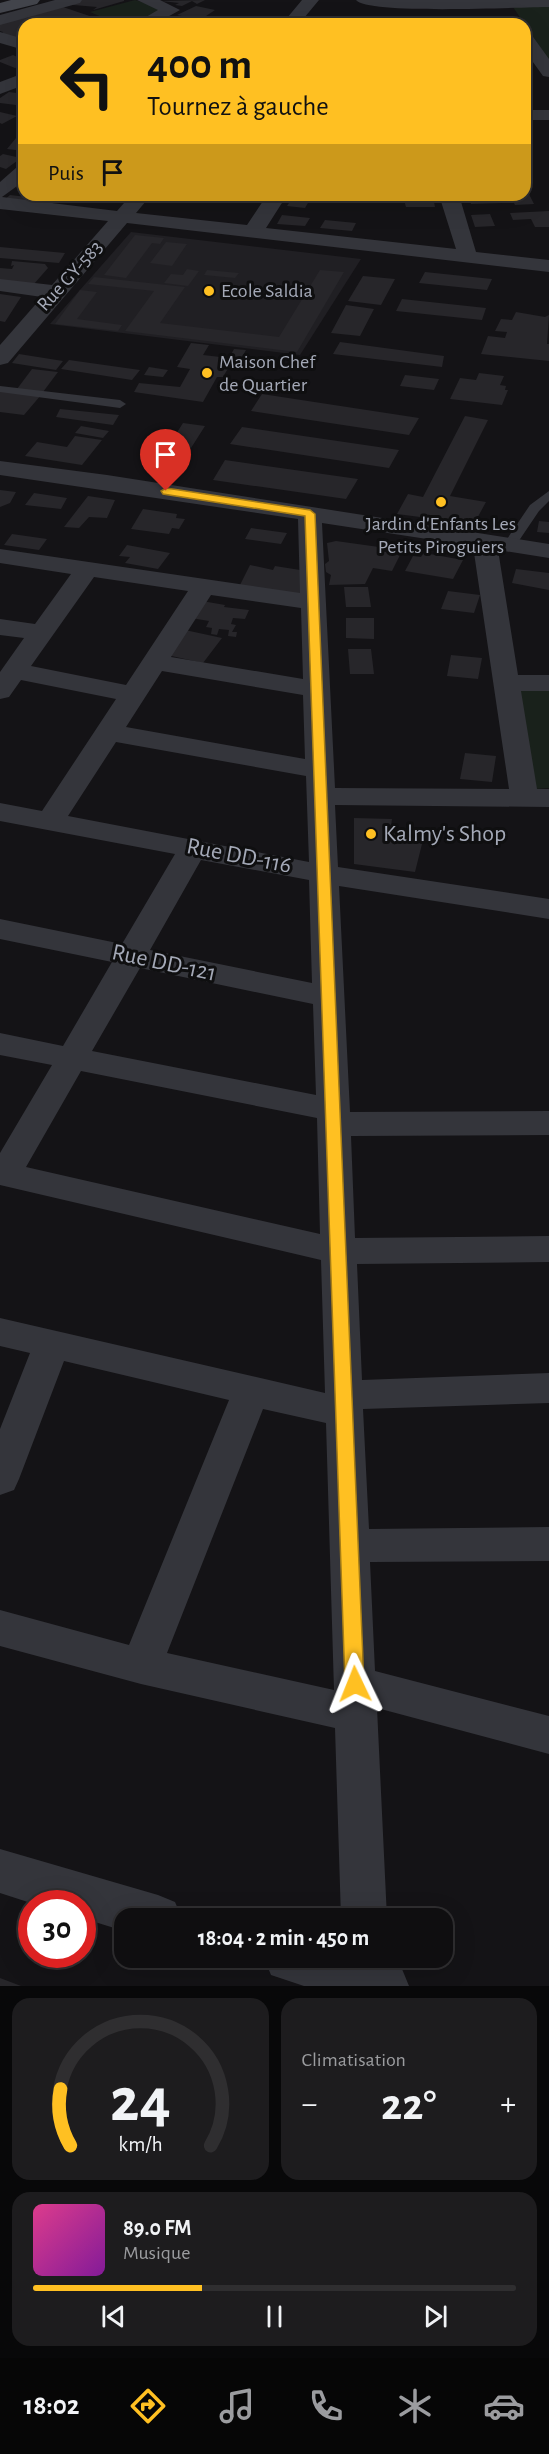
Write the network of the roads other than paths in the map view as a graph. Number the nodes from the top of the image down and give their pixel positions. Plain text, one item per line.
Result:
1 (31, 0) edge
2 (74, 0) edge
3 (145, 0) edge
4 (311, 0) edge
5 (365, 0) edge
6 (501, 2) edge
7 (549, 2) edge
8 (2, 9) edge
9 (155, 18) edge
10 (295, 18) edge
11 (511, 18) edge
12 (0, 37) edge
13 (18, 43) edge
14 (531, 46) edge
15 (549, 72) edge
16 (18, 81) edge
17 (0, 89) edge
18 (531, 115) edge
19 (549, 115) edge
20 (18, 176) edge
21 (0, 192) edge
22 (136, 201) edge
23 (273, 201) edge
24 (451, 201) edge
25 (0, 203) edge
26 (123, 216) junction
27 (83, 232) dead end
28 (253, 232) junction
29 (107, 235) junction
30 (468, 257) junction
31 (549, 266) edge
32 (0, 285) edge
33 (55, 292) junction
34 (0, 358) edge
35 (0, 388) edge
36 (120, 404) dead end
37 (0, 468) edge
38 (549, 495) edge
39 (310, 514) junction
40 (497, 543) junction
41 (549, 551) edge
42 (0, 556) edge
43 (87, 569) junction
44 (204, 586) junction
45 (313, 602) junction
46 (0, 627) edge
47 (42, 633) junction
48 (155, 662) junction
49 (8, 681) edge
50 (505, 683) junction
51 (549, 683) edge
52 (317, 689) junction
53 (134, 695) junction
54 (108, 732) junction
55 (320, 783) junction
56 (536, 798) edge
57 (0, 812) edge
58 (51, 820) junction
59 (194, 847) junction
60 (324, 874) junction
61 (549, 909) edge
62 (0, 929) edge
63 (132, 956) junction
64 (328, 997) junction
65 (0, 1044) edge
66 (71, 1059) junction
67 (333, 1117) junction
68 (549, 1123) edge
69 (2, 1174) edge
70 (549, 1249) edge
71 (338, 1251) junction
72 (0, 1332) edge
73 (52, 1344) junction
74 (549, 1388) edge
75 (252, 1390) junction
76 (344, 1404) junction
77 (0, 1479) edge
78 (549, 1544) edge
79 (350, 1546) junction
80 (0, 1628) edge
81 (141, 1666) junction
82 (355, 1699) junction
83 (549, 1735) edge
84 (0, 1871) edge
85 (124, 1908) edge
86 (364, 1908) edge
87 (337, 1968) edge
88 (372, 1975) edge

1 - 8 main road
2 - 8 street
3 - 9 street
4 - 10 street
5 - 6 street
6 - 7 street
6 - 11 street
12 - 13 street
14 - 15 street
16 - 17 street
18 - 19 street
20 - 21 street
22 - 26 street, Rue GY-583
23 - 28 street
24 - 30 street
25 - 26 street
26 - 28 street
26 - 29 street, Rue GY-583
27 - 29 street
28 - 30 street
29 - 33 street, Rue GY-583
30 - 31 street
32 - 33 street
33 - 34 street, Rue GY-583
35 - 36 lane
37 - 39 street
38 - 40 lane
39 - 40 street
39 - 45 street
40 - 41 street
40 - 50 street
42 - 43 street
43 - 44 street
43 - 47 street
44 - 45 street
44 - 48 street
45 - 52 street
46 - 47 street
47 - 49 street
48 - 52 street
48 - 53 street
49 - 53 street
50 - 51 street
50 - 56 street
52 - 55 street
53 - 54 street
54 - 55 street
54 - 58 street
55 - 56 street
55 - 60 street
57 - 58 street, Rue DD-116
58 - 59 street, Rue DD-116
59 - 60 street, Rue DD-116
59 - 63 street
60 - 61 street, Rue DD-116
60 - 64 street
62 - 63 street, Rue DD-121
63 - 64 street, Rue DD-121
63 - 66 street
64 - 67 street
65 - 66 street
66 - 67 street
66 - 69 street
67 - 68 street
67 - 71 street
69 - 71 street
70 - 71 street
71 - 76 street
72 - 73 street
73 - 75 street
73 - 77 street
74 - 76 street
75 - 76 street
75 - 81 street
76 - 79 street
78 - 79 street
79 - 82 street
80 - 81 street
81 - 82 street
82 - 83 street
82 - 86 street
84 - 85 street
87 - 88 street

